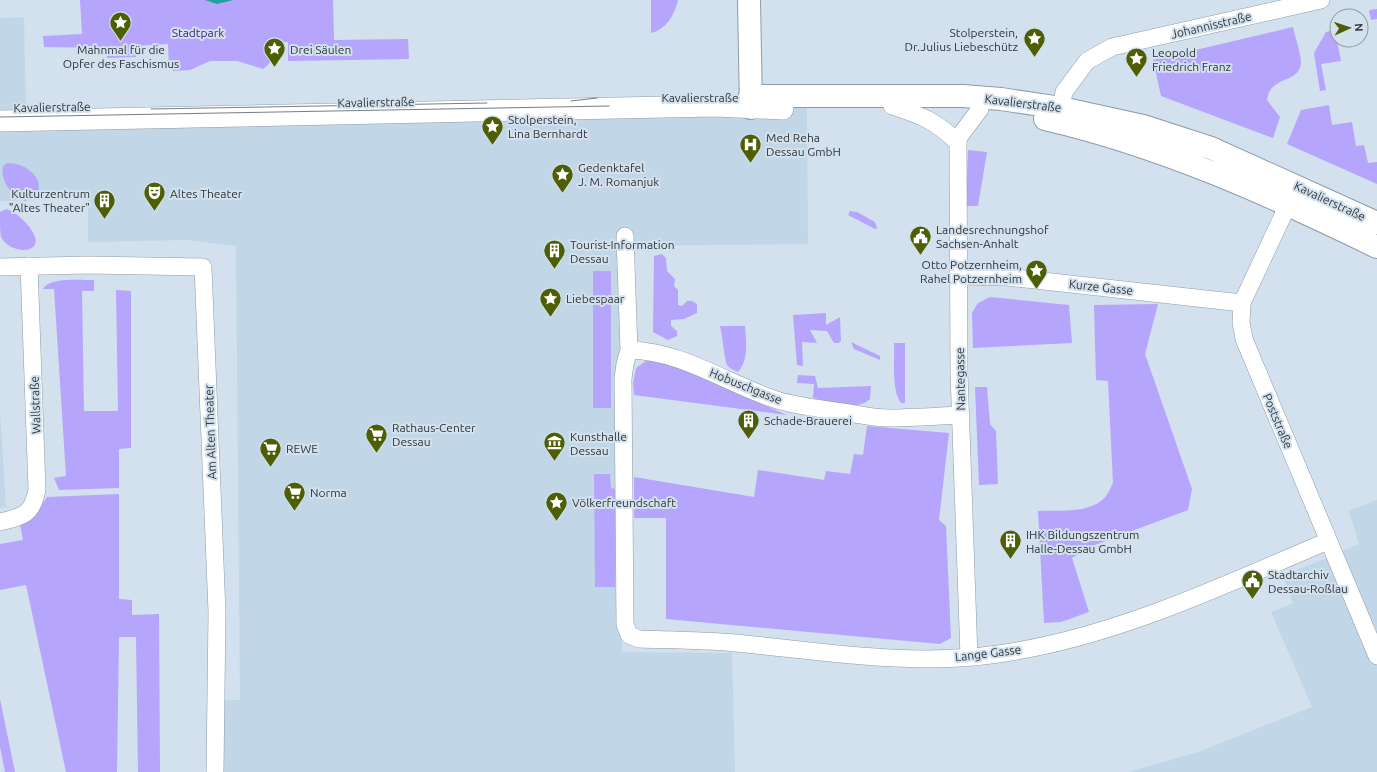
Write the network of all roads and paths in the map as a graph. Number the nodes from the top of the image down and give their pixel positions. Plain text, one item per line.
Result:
1 (749, 0) edge
2 (1321, 0) edge
3 (750, 102) junction
4 (892, 106) junction
5 (0, 108) edge
6 (980, 108) junction
7 (1061, 108) junction
8 (783, 109) joint
9 (0, 121) edge
10 (958, 143) junction
11 (1293, 195) junction
12 (1377, 223) edge
13 (625, 236) dead end
14 (1377, 247) edge
15 (29, 266) junction
16 (0, 267) edge
17 (958, 276) junction
18 (1242, 303) junction
19 (629, 350) junction
20 (961, 415) junction
21 (0, 522) edge
22 (1328, 541) junction
23 (1377, 656) edge
24 (969, 657) junction
25 (215, 772) edge

1 - 3 main road
2 - 7 street, Johannisstraße
3 - 5 street, Kavalierstraße
3 - 7 main road, Kavalierstraße
3 - 8 street, Kavalierstraße
3 - 9 street, Kavalierstraße
4 - 6 main road, Kavalierstraße
4 - 8 main road, Kavalierstraße
4 - 10 street, Kavalierstraße
6 - 10 street, Nantegasse
6 - 11 main road, Kavalierstraße
7 - 11 main road, Kavalierstraße
10 - 17 street, Nantegasse
11 - 12 main road, Kavalierstraße
11 - 14 main road, Kavalierstraße
11 - 18 street, Poststraße
13 - 19 street
15 - 16 street
15 - 21 street, Wallstraße
15 - 25 street, Am Alten Theater
17 - 18 street, Kurze Gasse
17 - 20 street, Nantegasse
18 - 22 street, Poststraße
19 - 20 street, Hobuschgasse
19 - 24 street, Lange Gasse
20 - 24 street, Nantegasse
22 - 23 street, Poststraße
22 - 24 street, Lange Gasse

